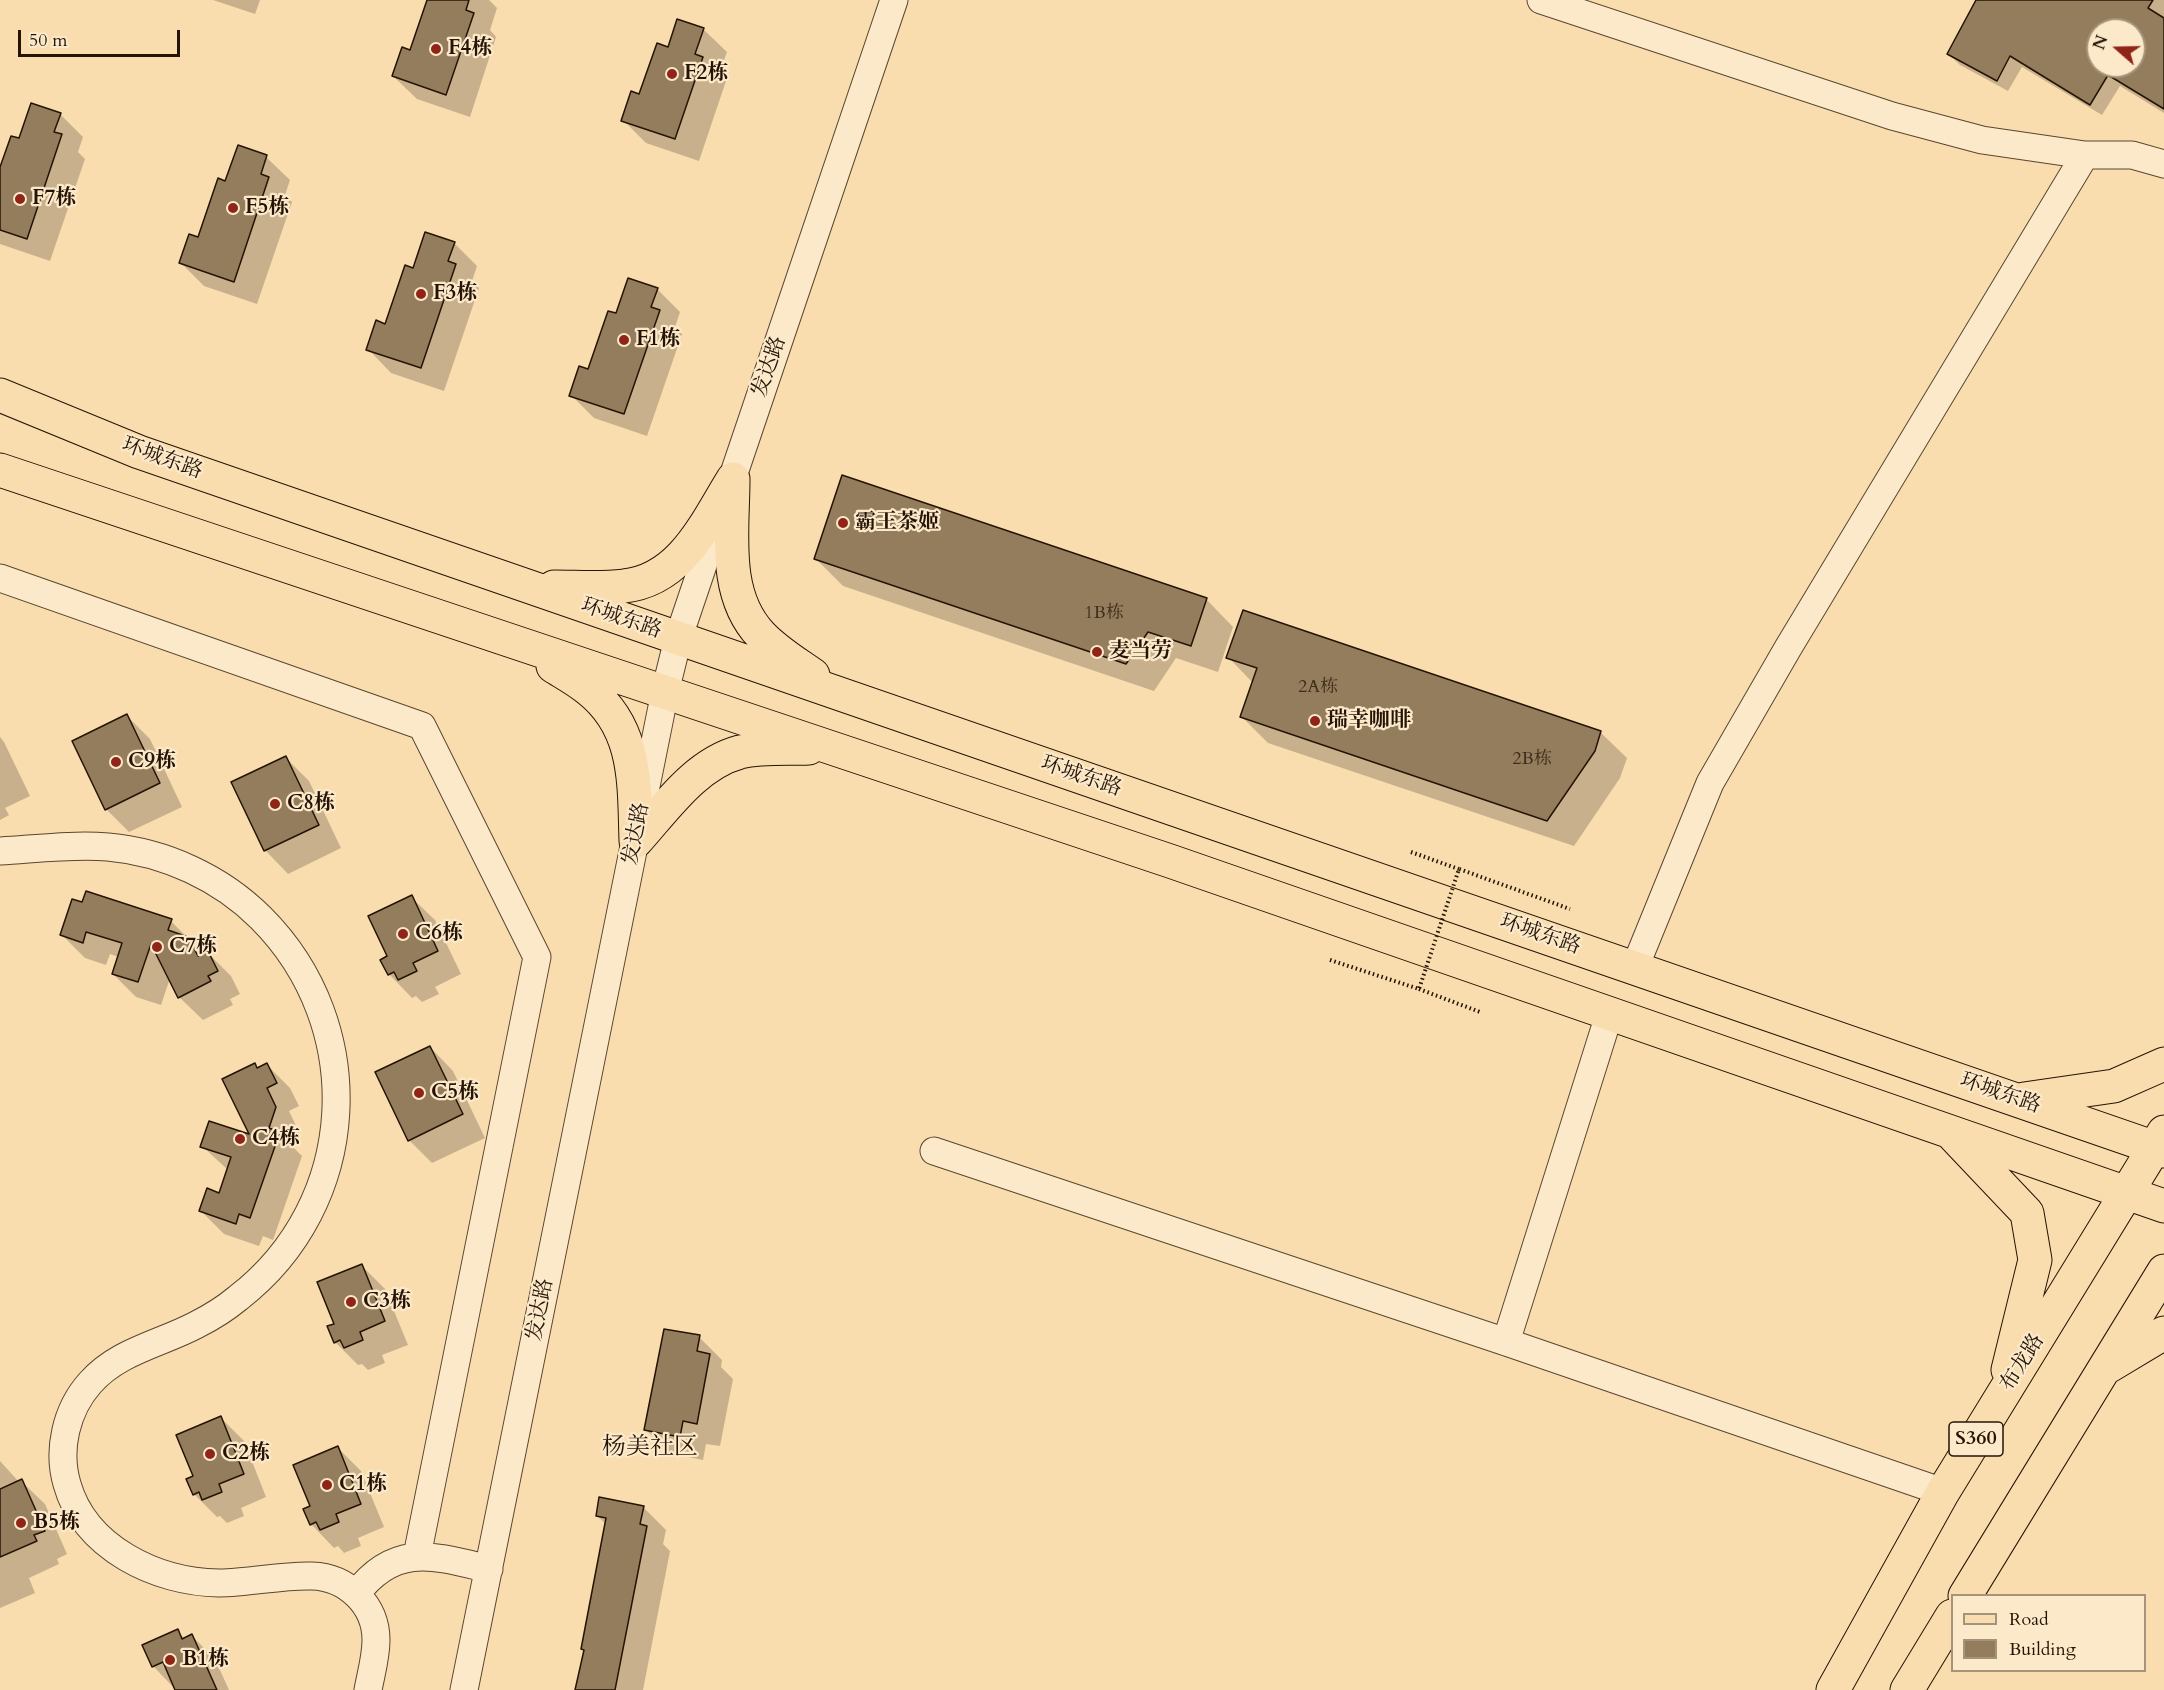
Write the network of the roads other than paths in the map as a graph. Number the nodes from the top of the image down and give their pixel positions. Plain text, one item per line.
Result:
1 (894, 0) edge
2 (1541, 0) edge
3 (2085, 155) junction
4 (2164, 164) edge
5 (0, 395) edge
6 (0, 470) edge
7 (733, 479) junction
8 (0, 579) edge
9 (529, 587) junction
10 (678, 639) junction
11 (516, 642) junction
12 (665, 692) junction
13 (842, 695) junction
14 (831, 747) junction
15 (636, 841) junction
16 (0, 851) edge
17 (1635, 967) junction
18 (1609, 1015) junction
19 (2164, 1064) edge
20 (2019, 1100) junction
21 (1951, 1133) junction
22 (2161, 1144) edge
23 (934, 1151) dead end
24 (2128, 1194) junction
25 (2164, 1206) edge
26 (2164, 1271) edge
27 (2164, 1334) edge
28 (1506, 1342) junction
29 (2104, 1368) junction
30 (2000, 1399) junction
31 (1943, 1491) junction
32 (417, 1556) junction
33 (489, 1569) junction
34 (357, 1594) junction
35 (1966, 1594) edge
36 (1951, 1619) edge
37 (368, 1690) edge
38 (464, 1690) edge
39 (1833, 1690) edge
40 (1907, 1690) edge

1 - 7 street, 发达路
2 - 3 street
3 - 4 street
3 - 17 street
5 - 9 main road, 环城东路
6 - 11 main road
7 - 9 main road
7 - 10 street, 发达路
7 - 13 main road
8 - 32 street
9 - 10 main road, 环城东路
10 - 12 street, 发达路
10 - 13 main road, 环城东路
11 - 12 main road
11 - 15 main road
12 - 14 main road
12 - 15 street, 发达路
13 - 17 main road, 环城东路
14 - 15 main road
14 - 18 main road
15 - 33 street, 发达路
16 - 34 street
17 - 20 main road, 环城东路
18 - 21 main road
18 - 28 street
19 - 20 main road
20 - 22 main road, 环城东路
21 - 24 main road
21 - 30 main road
22 - 24 main road, 布龙路 / S360
23 - 28 street
24 - 25 main road
24 - 30 main road, 布龙路 / S360
26 - 29 main road
27 - 29 main road
28 - 31 street
29 - 35 main road
30 - 31 main road, 布龙路 / S360
31 - 39 main road, 布龙路 / S360
32 - 33 street
32 - 34 street
33 - 38 street, 发达路
34 - 37 street
36 - 40 main road

